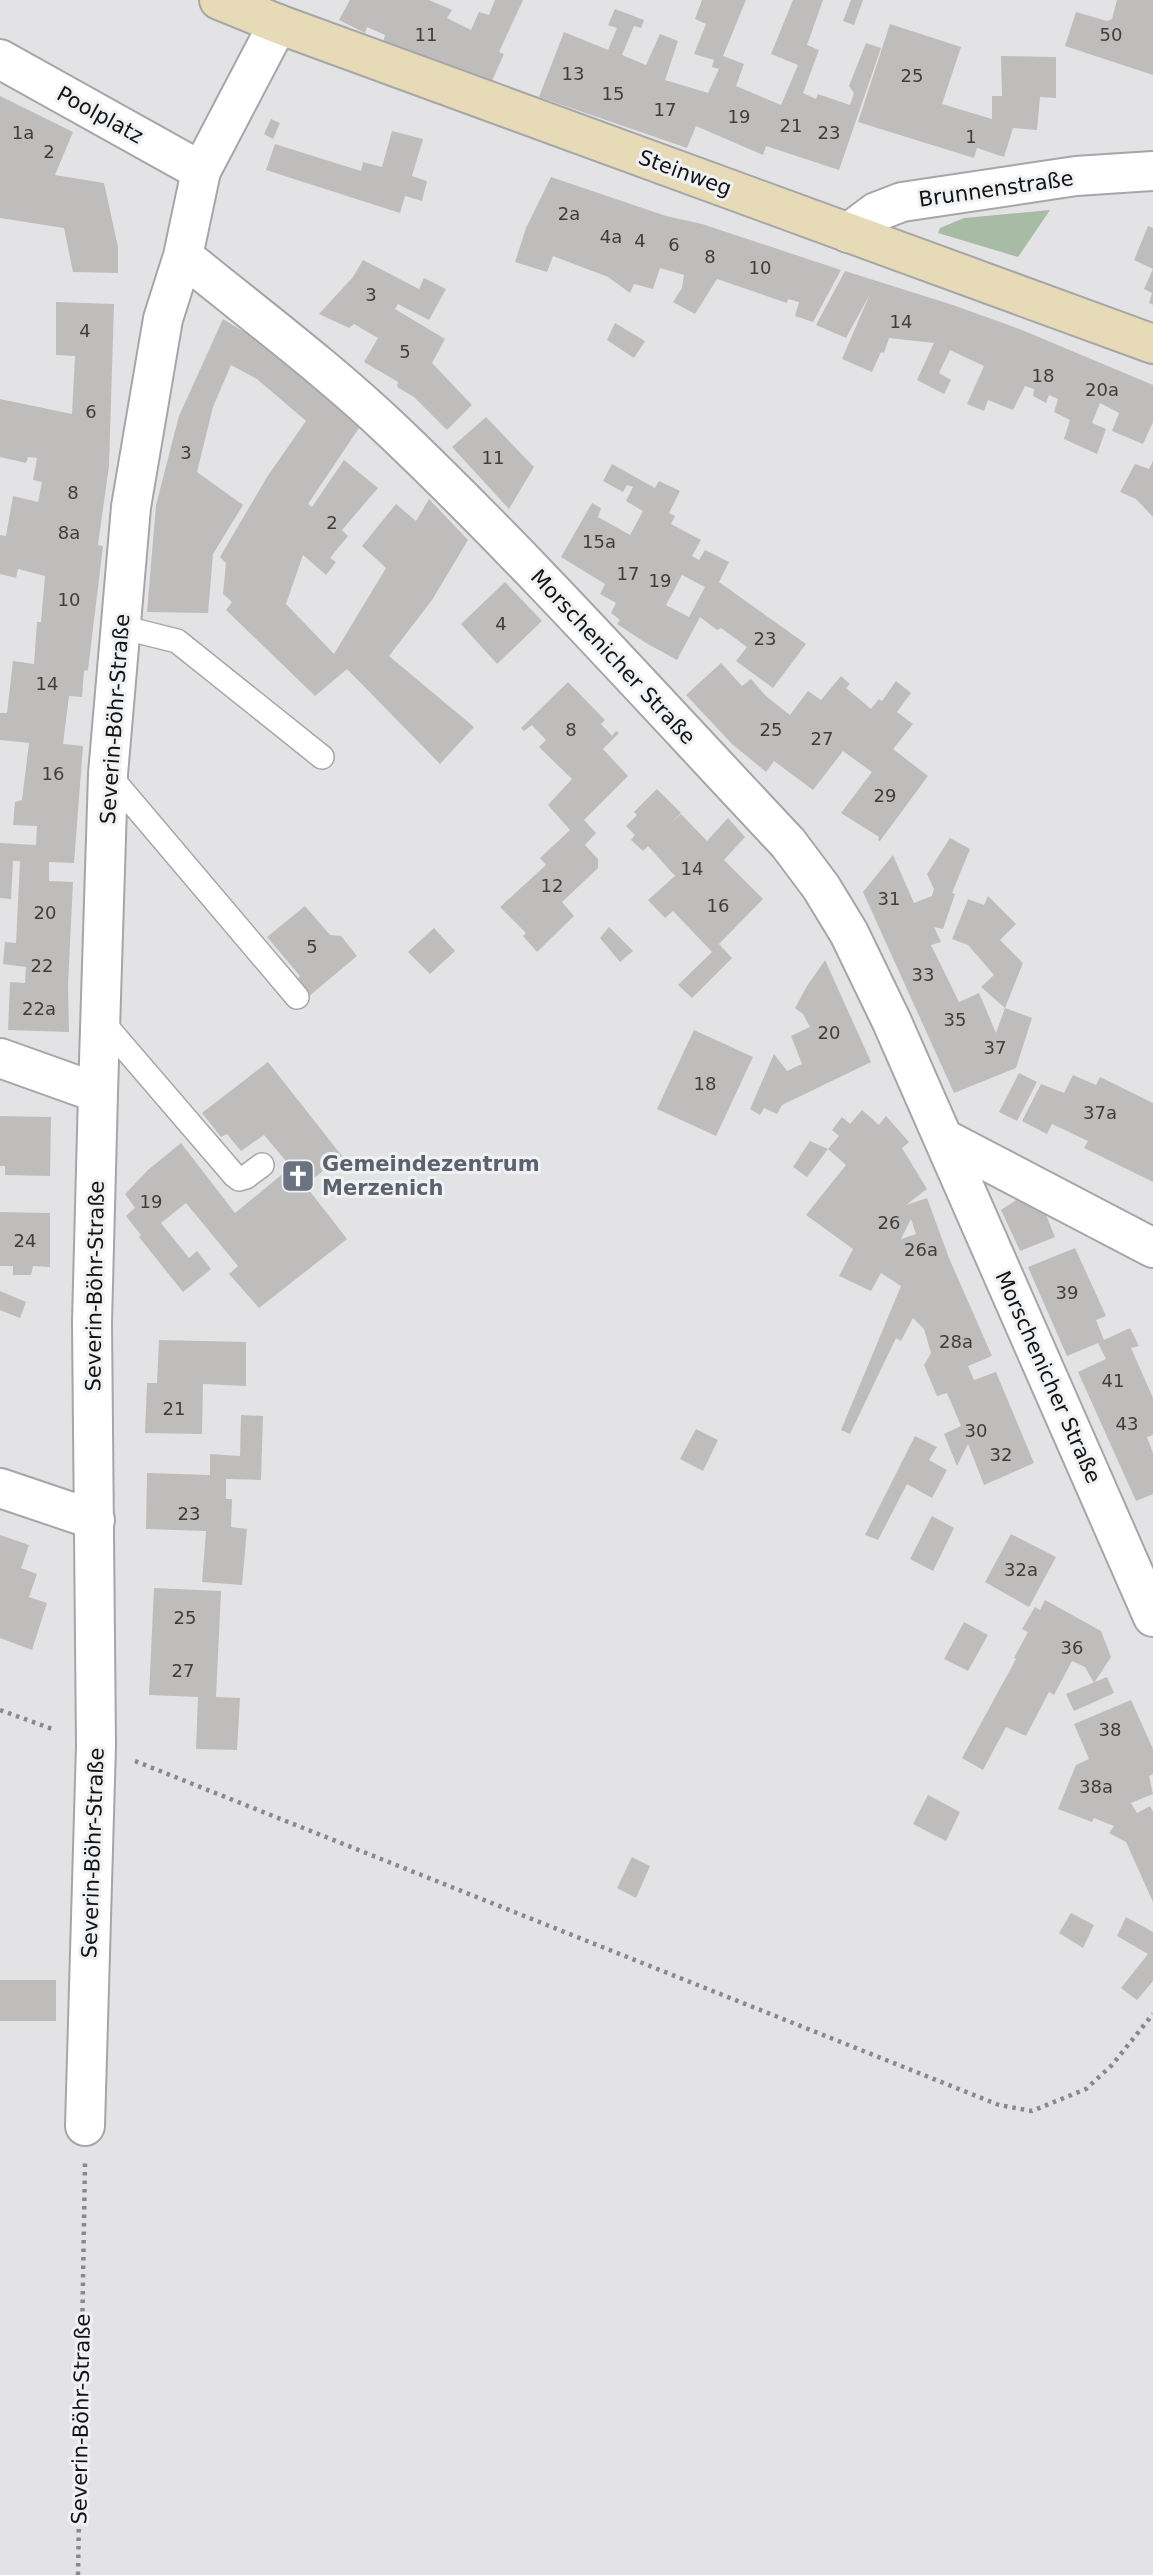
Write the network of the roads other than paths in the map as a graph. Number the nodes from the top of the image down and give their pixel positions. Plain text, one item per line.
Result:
1 (219, 0) edge
2 (278, 24) junction
3 (0, 59) edge
4 (201, 171) junction
5 (1153, 171) edge
6 (848, 233) junction
7 (183, 256) junction
8 (1153, 344) edge
9 (121, 627) junction
10 (322, 757) dead end
11 (108, 774) junction
12 (297, 997) dead end
13 (100, 1019) junction
14 (0, 1059) edge
15 (98, 1093) junction
16 (943, 1138) junction
17 (262, 1165) dead end
18 (1153, 1248) edge
19 (0, 1488) edge
20 (94, 1520) junction
21 (1153, 1617) edge
22 (86, 2126) road end

1 - 2 street, Steinweg
2 - 4 street, Severin-Böhr-Straße
2 - 6 street, Steinweg
3 - 4 street, Poolplatz
4 - 7 street, Severin-Böhr-Straße
5 - 6 street, Brunnenstraße
6 - 8 street, Steinweg
7 - 9 street, Severin-Böhr-Straße
7 - 16 street, Morschenicher Straße
9 - 10 lane
9 - 11 street, Severin-Böhr-Straße
11 - 12 lane
11 - 13 street, Severin-Böhr-Straße
13 - 15 street, Severin-Böhr-Straße
13 - 17 lane
14 - 15 street
15 - 20 street, Severin-Böhr-Straße
16 - 18 street
16 - 21 street, Morschenicher Straße
19 - 20 street
20 - 22 street, Severin-Böhr-Straße

